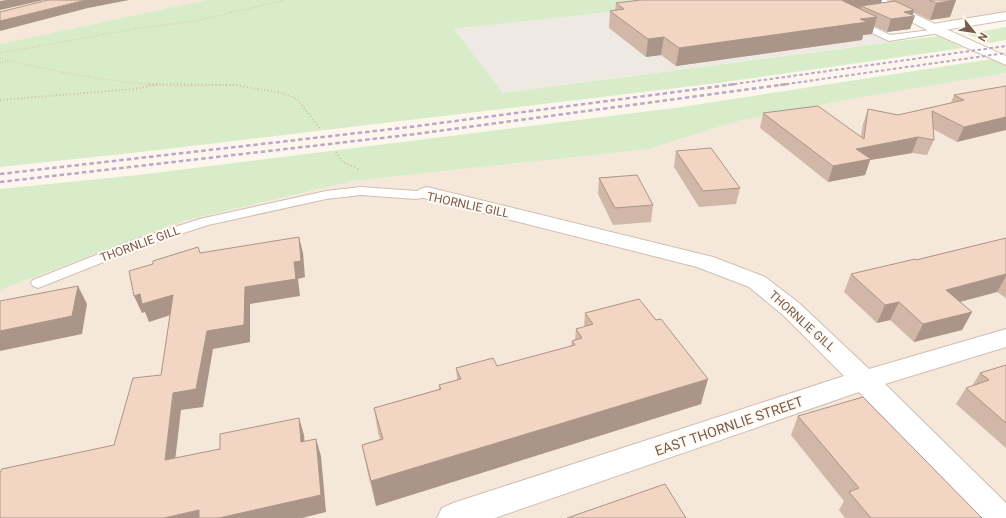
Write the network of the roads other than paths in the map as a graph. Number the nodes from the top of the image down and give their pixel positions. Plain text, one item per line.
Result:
1 (878, 5) edge
2 (853, 16) edge
3 (1006, 16) edge
4 (936, 30) junction
5 (1006, 61) edge
6 (427, 193) joint
7 (38, 283) dead end
8 (1006, 338) edge
9 (864, 380) junction
10 (453, 518) edge
11 (999, 518) edge

1 - 4 street
2 - 4 lane
3 - 4 street
4 - 5 street
6 - 7 lane, THORNLIE GILL
6 - 9 street, THORNLIE GILL
8 - 9 street, EAST THORNLIE STREET
9 - 10 street, EAST THORNLIE STREET
9 - 11 street, THORNLIE GILL

